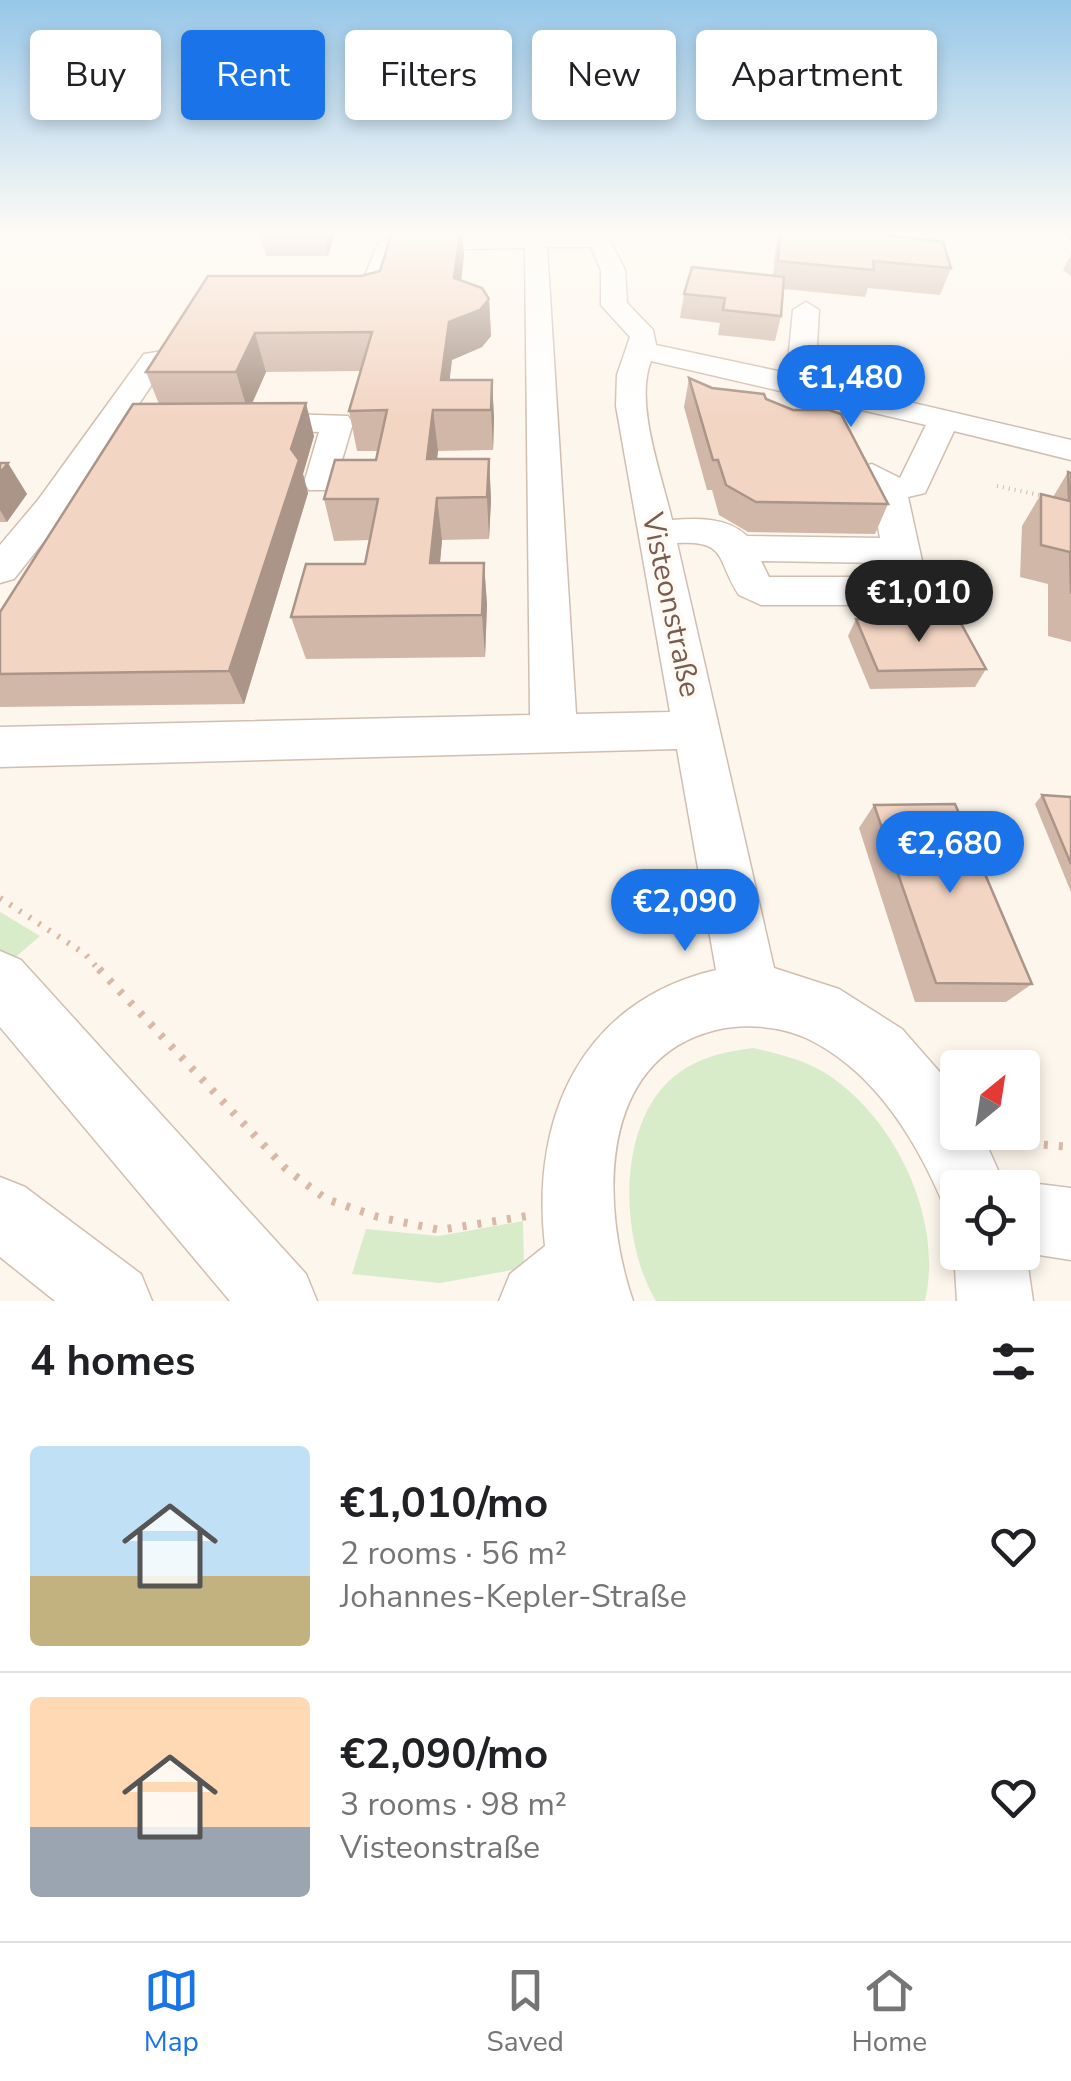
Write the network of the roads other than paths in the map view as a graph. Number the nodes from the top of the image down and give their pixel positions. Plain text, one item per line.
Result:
1 (370, 294) edge
2 (538, 294) edge
3 (614, 294) edge
4 (314, 302) edge
5 (806, 310) dead end
6 (197, 316) edge
7 (641, 351) junction
8 (800, 387) junction
9 (229, 422) edge
10 (943, 422) junction
11 (110, 424) junction
12 (142, 424) edge
13 (858, 448) edge
14 (1071, 450) edge
15 (321, 483) dead end
16 (888, 490) junction
17 (656, 532) junction
18 (0, 570) edge
19 (697, 730) junction
20 (554, 734) junction
21 (0, 746) edge
22 (0, 980) edge
23 (750, 994) junction
24 (964, 1170) edge
25 (0, 1212) edge
26 (1040, 1220) edge
27 (1071, 1224) edge
28 (992, 1270) edge
29 (571, 1288) edge
30 (114, 1301) edge
31 (279, 1301) edge
32 (995, 1301) edge

1 - 4 street
2 - 20 street
3 - 7 street
5 - 8 street
6 - 11 street
7 - 8 street
7 - 17 street, Visteonstraße
8 - 10 street
9 - 15 street
10 - 14 street
10 - 16 street
11 - 12 street
11 - 18 street
13 - 16 street
16 - 17 street
17 - 19 street, Visteonstraße
19 - 20 street
19 - 23 street, Visteonstraße
20 - 21 street
22 - 31 street
23 - 24 street
23 - 29 street
25 - 30 street
26 - 27 street
28 - 32 street

